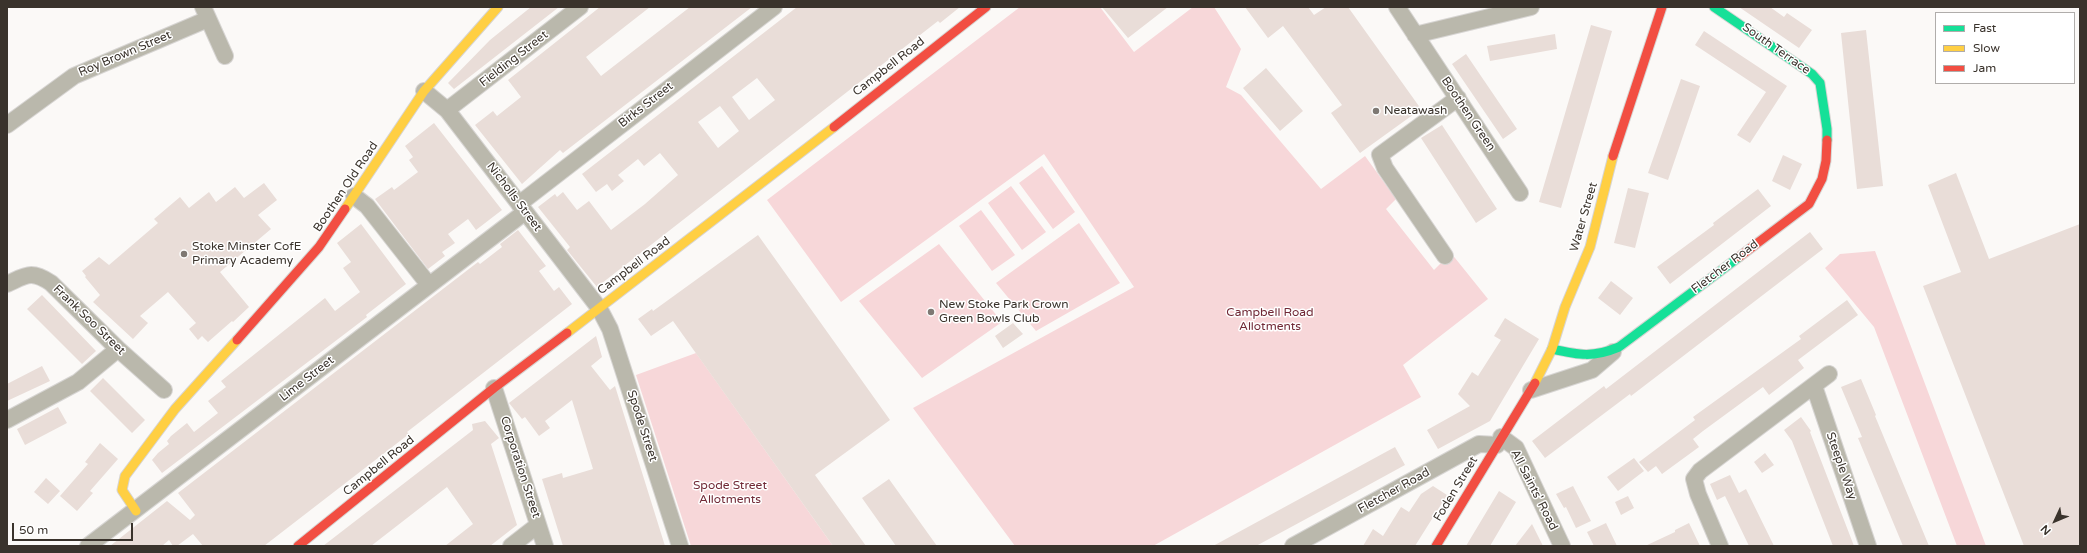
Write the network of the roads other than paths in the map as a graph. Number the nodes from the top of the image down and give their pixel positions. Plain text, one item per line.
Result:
1 (498, 7) edge
2 (580, 7) edge
3 (774, 7) edge
4 (986, 7) edge
5 (1397, 7) edge
6 (1531, 7) edge
7 (1662, 7) edge
8 (1714, 7) edge
9 (1733, 12) edge
10 (205, 13) edge
11 (1415, 35) junction
12 (225, 56) dead end
13 (424, 91) junction
14 (1458, 98) junction
15 (447, 110) junction
16 (7, 125) edge
17 (1822, 179) joint
18 (1520, 193) dead end
19 (354, 196) junction
20 (522, 208) junction
21 (1445, 256) dead end
22 (7, 284) edge
23 (429, 285) junction
24 (599, 308) junction
25 (1619, 347) junction
26 (118, 349) junction
27 (1552, 349) junction
28 (1829, 374) dead end
29 (1814, 386) junction
30 (494, 388) junction
31 (164, 390) dead end
32 (1531, 390) junction
33 (7, 420) edge
34 (1499, 441) junction
35 (136, 510) junction
36 (538, 525) junction
37 (88, 546) edge
38 (298, 546) edge
39 (511, 546) edge
40 (545, 546) edge
41 (680, 546) edge
42 (1293, 546) edge
43 (1436, 546) edge
44 (1562, 546) edge
45 (1720, 546) edge
46 (1868, 546) edge

1 - 13 street, Boothen Old Road
2 - 15 street, Fielding Street
3 - 20 street, Birks Street
4 - 24 street, Campbell Road
5 - 11 street, Boothen Green
6 - 11 street
7 - 27 street, Water Street
8 - 9 street, South Terrace
9 - 17 street, South Terrace
10 - 12 street, Roy Brown Street
10 - 16 street, Roy Brown Street
11 - 14 street, Boothen Green
13 - 15 street, Nicholls Street
13 - 19 street, Boothen Old Road
14 - 18 street, Boothen Green
14 - 21 street
15 - 20 street, Nicholls Street
17 - 25 street, Fletcher Road
19 - 23 street
19 - 35 street, Boothen Old Road
20 - 23 street, Lime Street
20 - 24 street, Nicholls Street
22 - 26 street, Frank Soo Street
23 - 35 street, Lime Street
24 - 30 street, Campbell Road
24 - 41 street, Spode Street
25 - 27 street, Fletcher Road
25 - 32 street, Fletcher Road
26 - 31 street, Frank Soo Street
26 - 33 street
27 - 32 street, Water Street
28 - 29 street
29 - 45 street
29 - 46 street, Steeple Way
30 - 36 street, Corporation Street
30 - 38 street, Campbell Road
32 - 34 street, Water Street
34 - 42 street, Fletcher Road
34 - 43 street, Foden Street
34 - 44 street, All Saints' Road
35 - 37 street, Lime Street
36 - 39 street
36 - 40 street, Corporation Street

